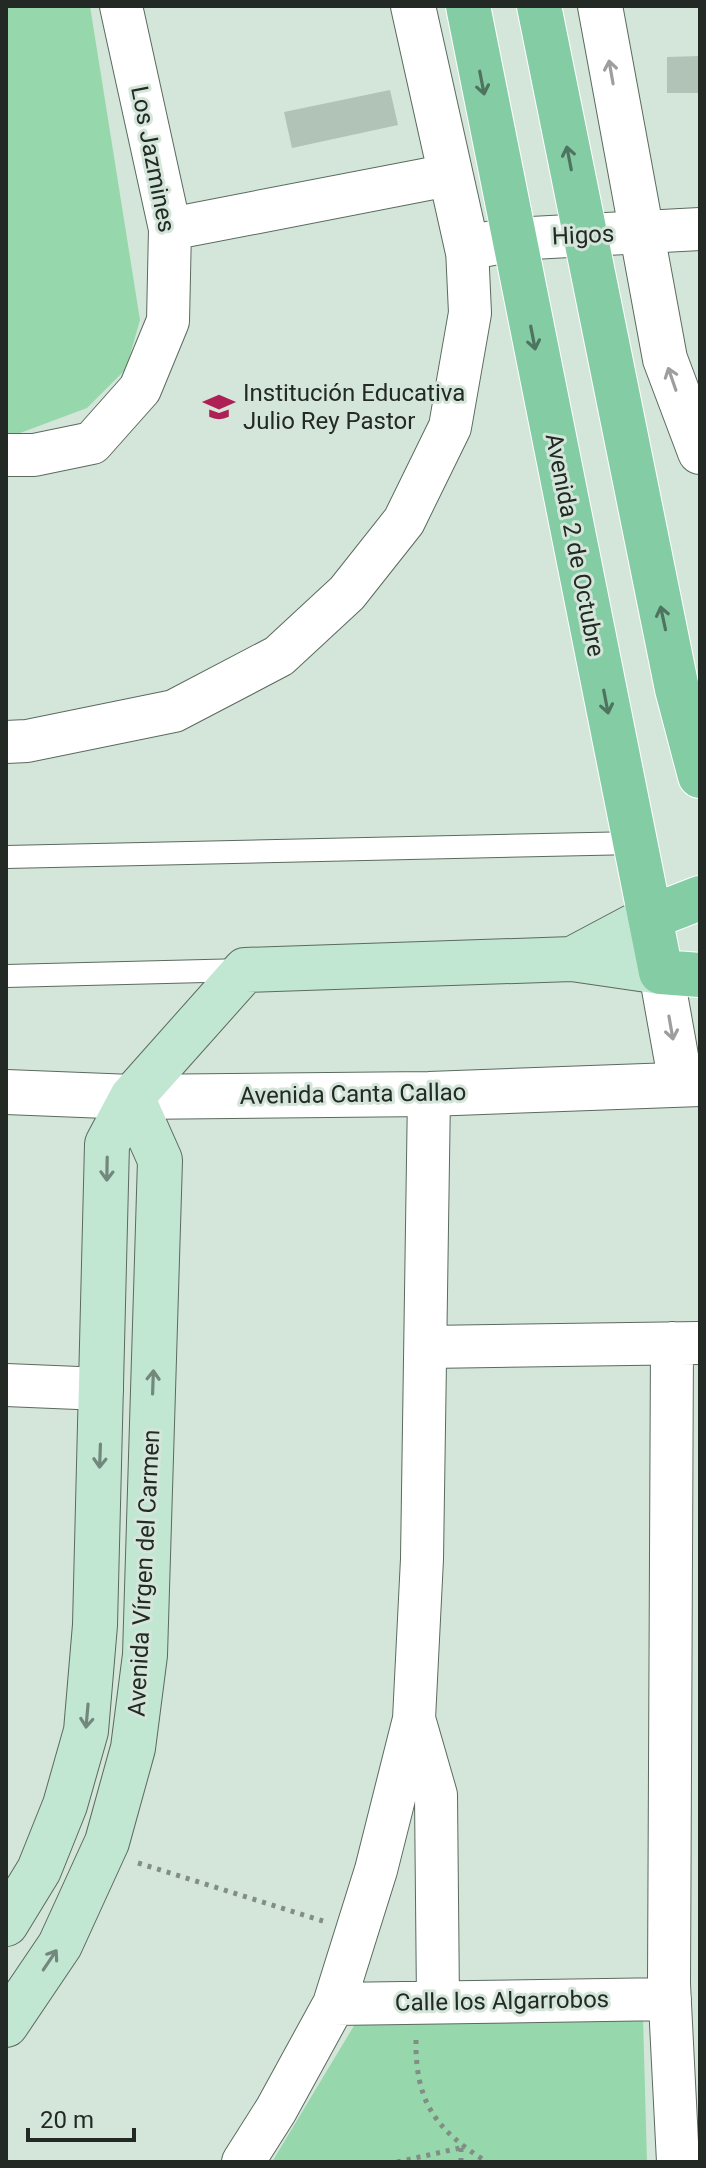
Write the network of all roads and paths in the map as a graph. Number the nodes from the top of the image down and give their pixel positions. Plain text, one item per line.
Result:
1 (121, 6) edge
2 (413, 6) edge
3 (468, 6) edge
4 (539, 6) edge
5 (600, 6) edge
6 (449, 175) junction
7 (170, 229) junction
8 (700, 229) edge
9 (639, 231) junction
10 (584, 235) junction
11 (513, 239) junction
12 (467, 248) junction
13 (700, 452) edge
14 (6, 455) edge
15 (6, 742) edge
16 (698, 763) edge
17 (636, 843) junction
18 (6, 857) edge
19 (700, 898) edge
20 (651, 917) junction
21 (572, 959) junction
22 (245, 970) junction
23 (681, 974) edge
24 (6, 976) edge
25 (690, 1084) edge
26 (6, 1092) edge
27 (429, 1094) junction
28 (132, 1097) junction
29 (686, 1343) edge
30 (427, 1347) junction
31 (6, 1385) edge
32 (102, 1389) junction
33 (414, 1719) junction
34 (102, 1852) junction
35 (6, 1924) edge
36 (357, 1931) junction
37 (670, 1999) junction
38 (334, 2004) junction
39 (427, 2019) junction
40 (6, 2025) edge
41 (461, 2148) junction
42 (243, 2162) edge
43 (397, 2162) edge
44 (461, 2162) edge
45 (487, 2162) edge
46 (678, 2162) edge

1 - 7 street, Los Jazmines
2 - 6 street
3 -> 11 main road, Avenida 2 de Octubre
10 -> 4 main road
9 -> 5 street
6 - 7 street
6 - 12 street
7 - 14 street, Los Jazmines
8 - 9 street, Higos
9 - 10 street, Higos
13 -> 9 street
10 - 11 street, Higos
16 -> 10 main road
11 - 12 street, Higos
11 -> 17 main road, Avenida 2 de Octubre
12 - 15 street
17 - 18 lane
17 - 20 main road, Avenida 2 de Octubre
19 - 20 main road
20 - 21 main road
20 - 23 main road, Avenida 2 de Octubre
21 - 22 main road
21 - 23 main road
22 - 24 lane
22 - 28 main road, Avenida Vírgen del Carmen
23 -> 25 street, Avenida 2 de Octubre
25 - 27 street, Avenida Canta Callao
26 - 28 street, Avenida Canta Callao
27 - 28 street, Avenida Canta Callao
27 - 30 street
28 -> 32 main road, Avenida Vírgen del Carmen
34 -> 28 main road, Avenida Vírgen del Carmen
29 - 30 street
29 - 37 street
30 - 33 street
31 - 32 street
32 -> 35 main road, Avenida Vírgen del Carmen
33 - 36 street
33 - 39 street
34 - 36 path
40 -> 34 main road, Avenida Vírgen del Carmen
36 - 38 street
37 - 39 street, Calle los Algarrobos
37 - 46 street
38 - 39 street, Calle los Algarrobos
38 - 42 street
39 - 41 path
41 - 43 path
41 - 44 path
41 - 45 path

